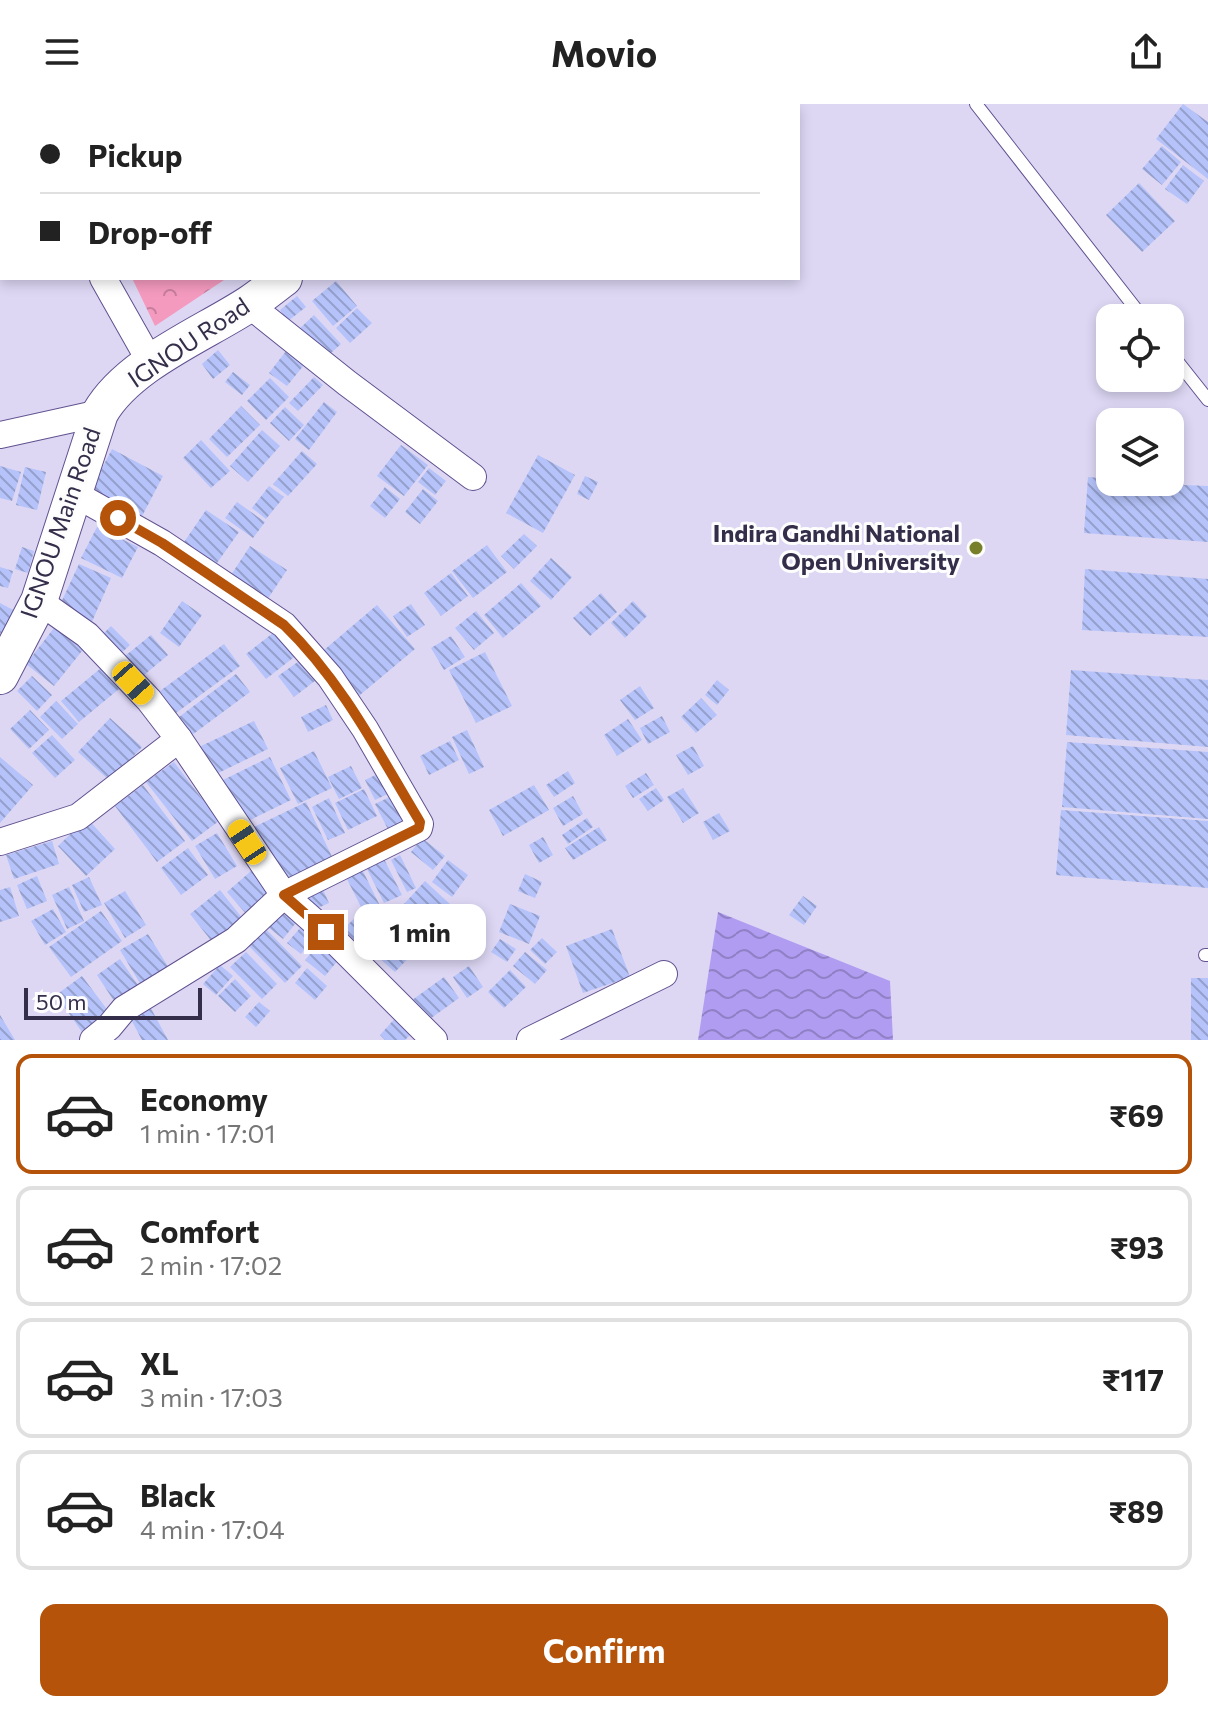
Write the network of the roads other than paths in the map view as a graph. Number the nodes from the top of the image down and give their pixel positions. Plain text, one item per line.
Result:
1 (976, 104) edge
2 (104, 280) edge
3 (281, 280) edge
4 (248, 304) junction
5 (1132, 304) edge
6 (151, 363) junction
7 (1184, 370) edge
8 (1208, 400) edge
9 (100, 413) junction
10 (0, 435) edge
11 (473, 477) dead end
12 (73, 493) junction
13 (39, 601) junction
14 (0, 676) edge
15 (179, 739) junction
16 (0, 842) edge
17 (284, 895) junction
18 (664, 974) dead end
19 (93, 1040) edge
20 (434, 1040) edge
21 (530, 1040) edge

1 - 5 lane
2 - 6 street
3 - 4 street, IGNOU Road
4 - 6 street, IGNOU Road
4 - 11 street
6 - 9 street, IGNOU Road
7 - 8 lane
9 - 10 street
9 - 12 street, IGNOU Main Road
12 - 13 street, IGNOU Main Road
12 - 17 street
13 - 14 street, IGNOU Main Road
13 - 15 street
15 - 16 street
15 - 17 street
17 - 19 street
17 - 20 street
18 - 21 street

